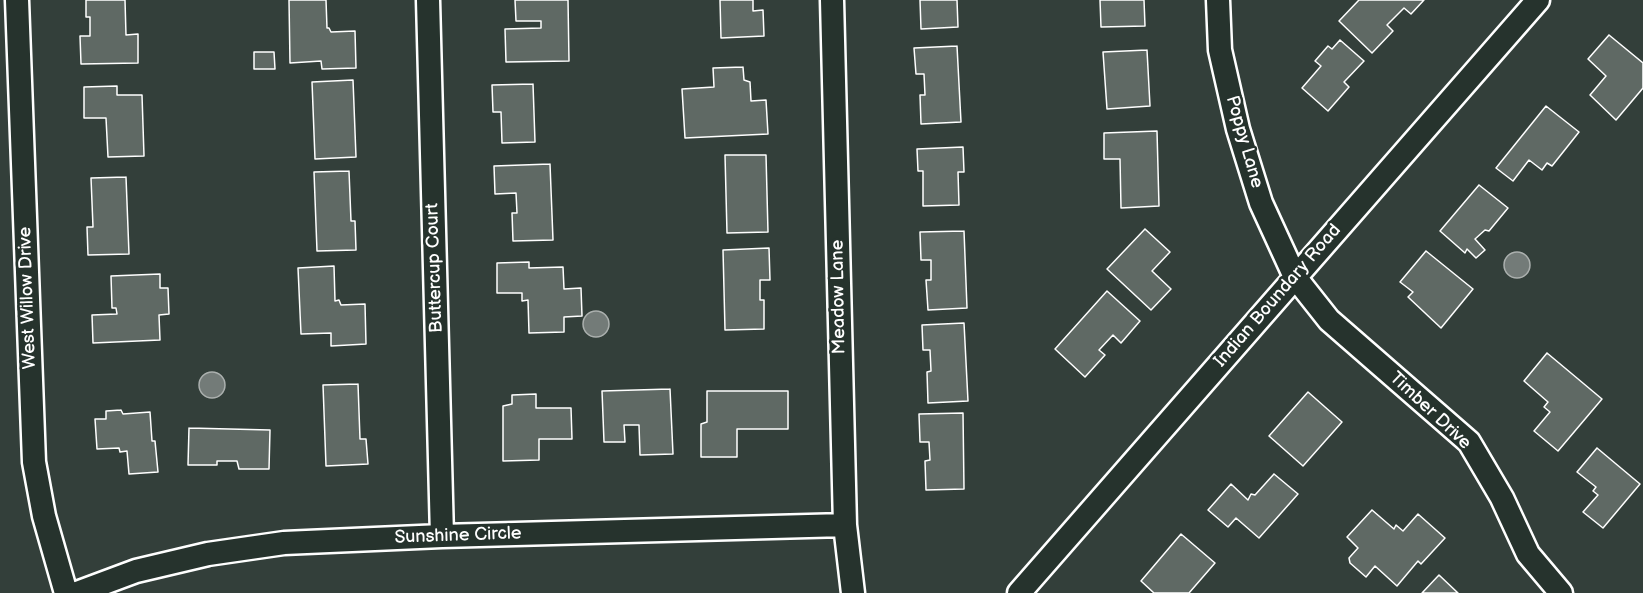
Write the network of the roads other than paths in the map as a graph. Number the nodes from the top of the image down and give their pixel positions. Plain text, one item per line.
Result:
1 (17, 0) edge
2 (428, 0) edge
3 (832, 0) edge
4 (1218, 0) edge
5 (1538, 0) edge
6 (1295, 277) junction
7 (845, 525) junction
8 (442, 536) junction
9 (66, 593) edge
10 (77, 593) edge
11 (852, 593) edge
12 (1019, 593) edge
13 (1561, 593) edge

1 - 9 street, West Willow Drive
2 - 8 street, Buttercup Court
3 - 7 street, Meadow Lane
4 - 6 street, Poppy Lane
5 - 6 street, Indian Boundary Road
6 - 12 street, Indian Boundary Road
6 - 13 street, Timber Drive
7 - 8 street, Sunshine Circle
7 - 11 street, Meadow Lane
8 - 10 street, Sunshine Circle

